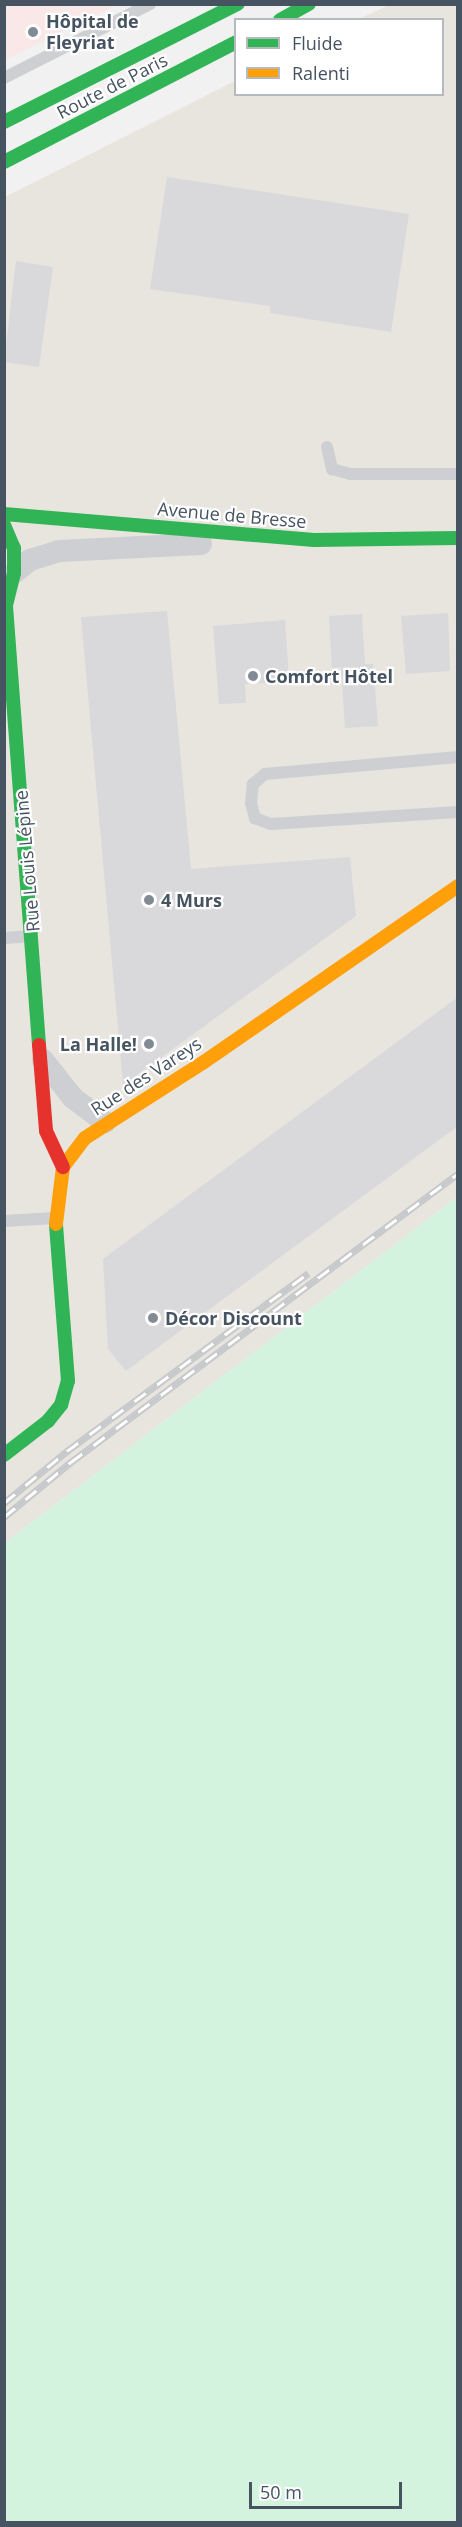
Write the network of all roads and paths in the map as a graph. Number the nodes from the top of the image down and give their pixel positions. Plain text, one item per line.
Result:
1 (150, 4) edge
2 (238, 4) edge
3 (309, 4) edge
4 (284, 18) edge
5 (234, 43) edge
6 (4, 78) edge
7 (4, 122) edge
8 (4, 162) edge
9 (327, 447) dead end
10 (458, 474) edge
11 (4, 514) edge
12 (4, 525) edge
13 (458, 538) edge
14 (314, 540) junction
15 (14, 573) junction
16 (5, 604) edge
17 (458, 757) edge
18 (458, 812) edge
19 (458, 886) edge
20 (33, 936) junction
21 (4, 938) edge
22 (43, 1060) junction
23 (105, 1122) junction
24 (63, 1167) junction
25 (56, 1218) junction
26 (4, 1221) edge
27 (4, 1455) edge

1 - 6 lane
2 - 7 street, Route de Paris
3 - 4 street
5 - 8 street, Route de Paris
9 - 10 lane
11 - 14 street, Avenue de Bresse
12 - 15 street, Rue Louis Lépine
13 - 14 street, Avenue de Bresse
14 - 15 street
15 - 16 street, Rue Louis Lépine
16 - 20 street, Rue Louis Lépine
17 - 18 lane
19 - 23 street, Rue des Vareys
20 - 21 lane
20 - 22 street, Rue Louis Lépine
22 - 23 street
22 - 24 street, Rue Louis Lépine
23 - 24 street, Rue des Vareys
24 - 25 street, Rue des Vareys
25 - 26 lane
25 - 27 street, Rue des Vareys

